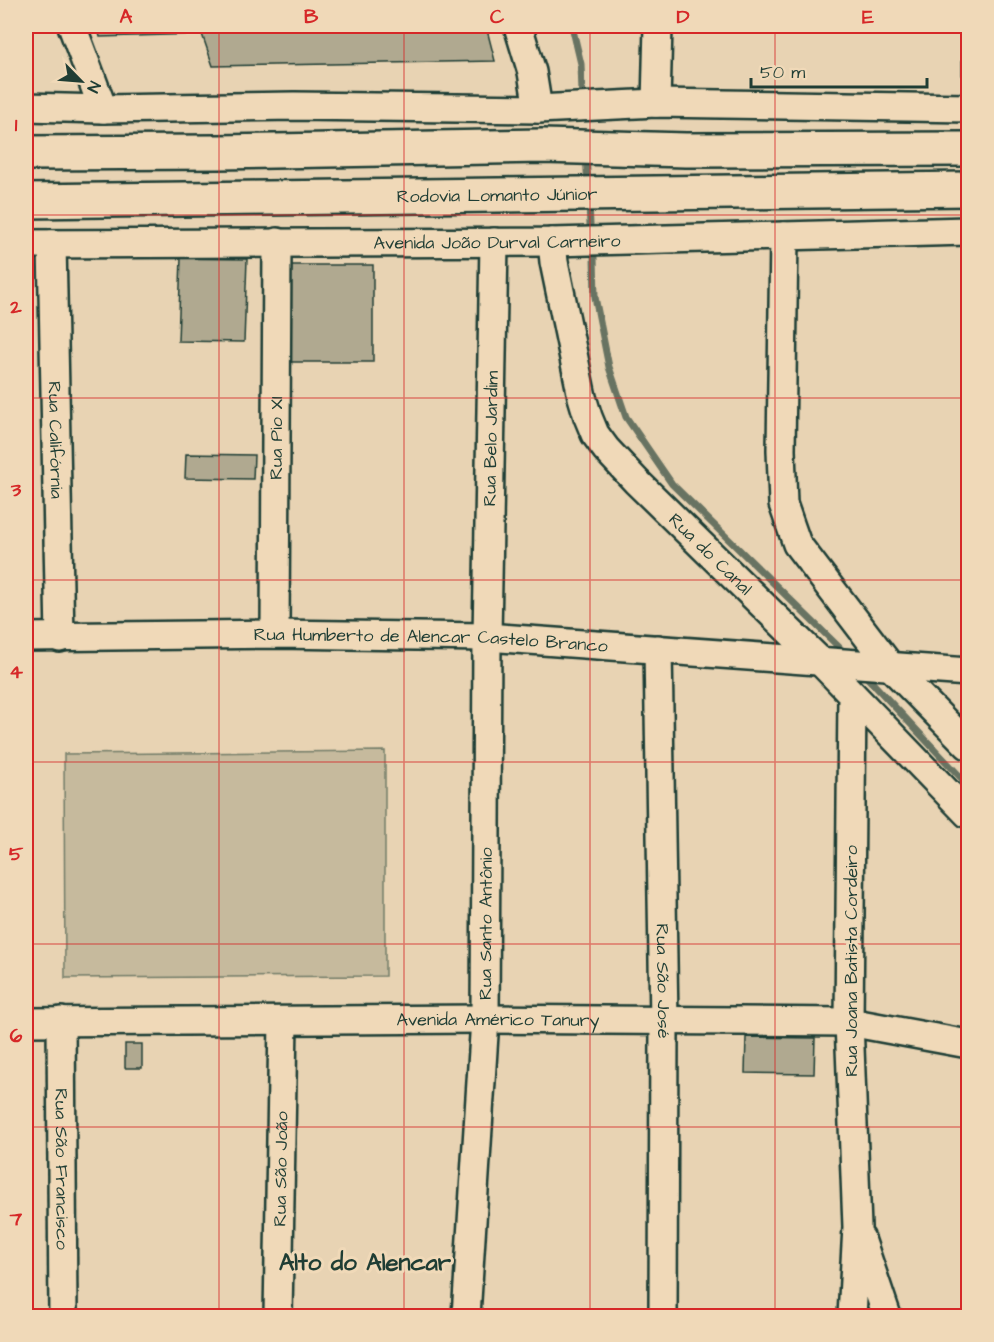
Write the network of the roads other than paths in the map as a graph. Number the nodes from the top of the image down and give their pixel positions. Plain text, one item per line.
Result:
1 (72, 26) edge
2 (518, 26) edge
3 (658, 26) edge
4 (27, 102) edge
5 (656, 103) junction
6 (969, 108) edge
7 (103, 109) junction
8 (538, 109) junction
9 (969, 149) edge
10 (26, 153) edge
11 (969, 189) edge
12 (26, 201) edge
13 (969, 231) edge
14 (784, 236) junction
15 (277, 242) junction
16 (494, 242) junction
17 (552, 242) junction
18 (26, 244) edge
19 (52, 244) junction
20 (275, 634) junction
21 (26, 637) edge
22 (486, 637) junction
23 (60, 638) junction
24 (658, 649) junction
25 (829, 663) junction
26 (885, 666) junction
27 (969, 672) edge
28 (852, 695) junction
29 (969, 745) edge
30 (969, 814) edge
31 (485, 1020) junction
32 (283, 1021) junction
33 (26, 1022) edge
34 (61, 1022) junction
35 (664, 1022) junction
36 (849, 1022) junction
37 (969, 1044) edge
38 (857, 1227) junction
39 (663, 1316) edge
40 (63, 1317) edge
41 (278, 1317) edge
42 (466, 1317) edge
43 (852, 1317) edge
44 (887, 1317) edge

1 - 7 street
2 - 8 street
3 - 5 street
4 - 7 street
5 - 6 street
5 - 8 street
7 - 8 street
9 - 10 highway
11 - 12 highway, Rodovia Lomanto Júnior
13 - 14 street, Avenida João Durval Carneiro
14 - 17 street, Avenida João Durval Carneiro
14 - 26 street
15 - 16 street, Avenida João Durval Carneiro
15 - 19 street, Avenida João Durval Carneiro
15 - 20 street, Rua Pio XI
16 - 17 street, Avenida João Durval Carneiro
16 - 22 street, Rua Belo Jardim
17 - 25 street, Rua do Canal
18 - 19 street, Avenida João Durval Carneiro
19 - 23 street, Rua Califórnia
20 - 22 street, Rua Humberto de Alencar Castelo Branco
20 - 23 street, Rua Humberto de Alencar Castelo Branco
21 - 23 street, Rua Humberto de Alencar Castelo Branco
22 - 24 street, Rua Humberto de Alencar Castelo Branco
22 - 31 street, Rua Santo Antônio
24 - 25 street, Rua Humberto de Alencar Castelo Branco
24 - 35 street, Rua São José
25 - 26 street, Rua Humberto de Alencar Castelo Branco
25 - 28 street, Rua do Canal
26 - 27 street
26 - 29 street
28 - 30 street, Rua do Canal
28 - 36 street, Rua Joana Batista Cordeiro
31 - 32 street, Avenida Américo Tanury
31 - 35 street, Avenida Américo Tanury
31 - 42 street, Rua Santo Antônio
32 - 34 street, Avenida Américo Tanury
32 - 41 street, Rua São João
33 - 34 street, Avenida Américo Tanury
34 - 40 street, Rua São Francisco
35 - 36 street, Avenida Américo Tanury
35 - 39 street, Rua São José
36 - 37 street, Avenida Américo Tanury
36 - 38 street, Rua Joana Batista Cordeiro
38 - 43 street, Rua Joana Batista Cordeiro
38 - 44 street, Rua Joana Batista Cordeiro

